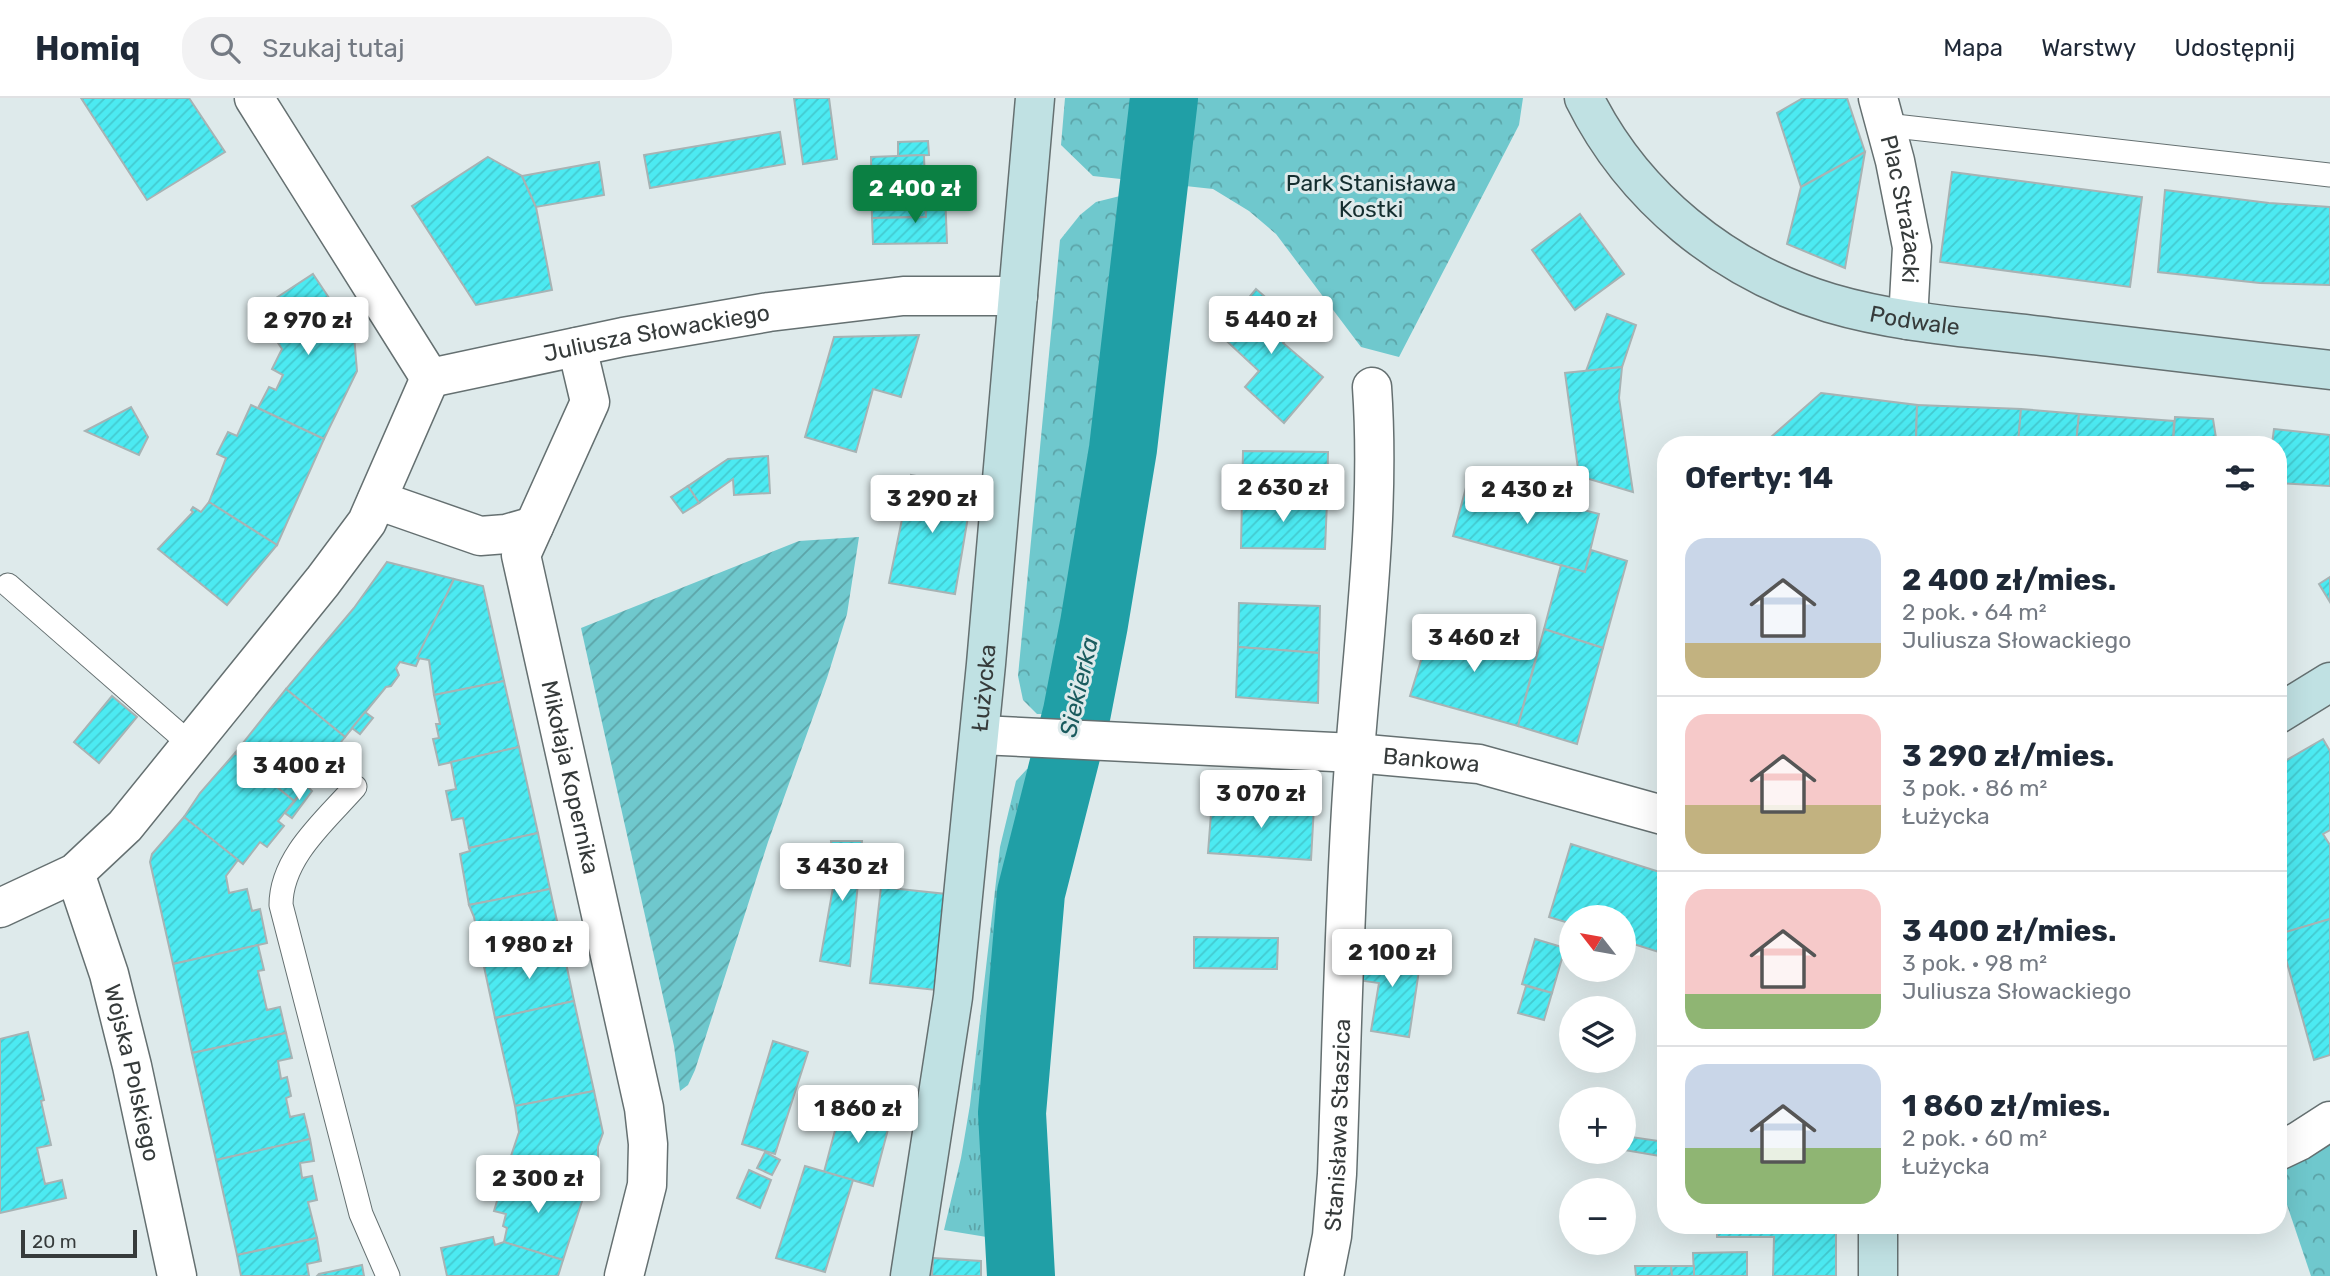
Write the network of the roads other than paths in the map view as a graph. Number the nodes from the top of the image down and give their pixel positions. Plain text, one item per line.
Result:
1 (254, 98) edge
2 (1035, 98) edge
3 (1584, 98) edge
4 (1882, 111) edge
5 (2330, 175) edge
6 (1018, 296) junction
7 (1908, 320) junction
8 (577, 347) junction
9 (2330, 370) edge
10 (430, 378) junction
11 (1371, 387) dead end
12 (377, 500) junction
13 (534, 526) junction
14 (8, 585) dead end
15 (2330, 682) edge
16 (2287, 708) edge
17 (980, 735) junction
18 (190, 744) junction
19 (1355, 753) junction
20 (355, 787) dead end
21 (1657, 813) edge
22 (75, 873) junction
23 (0, 908) edge
24 (2330, 1121) edge
25 (2287, 1147) edge
26 (1878, 1234) edge
27 (177, 1276) edge
28 (388, 1276) edge
29 (624, 1276) edge
30 (909, 1276) edge
31 (1324, 1276) edge
32 (1878, 1276) edge

1 - 10 street
2 - 6 street, Łużycka
3 - 7 street, Podwale
4 - 5 lane
4 - 7 street, Plac Strażacki
6 - 8 street, Juliusza Słowackiego
6 - 17 street, Łużycka
7 - 9 street, Podwale
8 - 10 street, Juliusza Słowackiego
8 - 13 street, Mikołaja Kopernika
10 - 12 street
11 - 19 street, Stanisława Staszica
12 - 13 street
12 - 18 street
13 - 29 street, Mikołaja Kopernika
14 - 18 lane
15 - 16 street
17 - 19 street, Bankowa
17 - 30 street, Łużycka
18 - 22 street
19 - 21 street, Bankowa
19 - 31 street, Stanisława Staszica
20 - 28 lane
22 - 23 street
22 - 27 street, Wojska Polskiego
24 - 25 street
26 - 32 street

